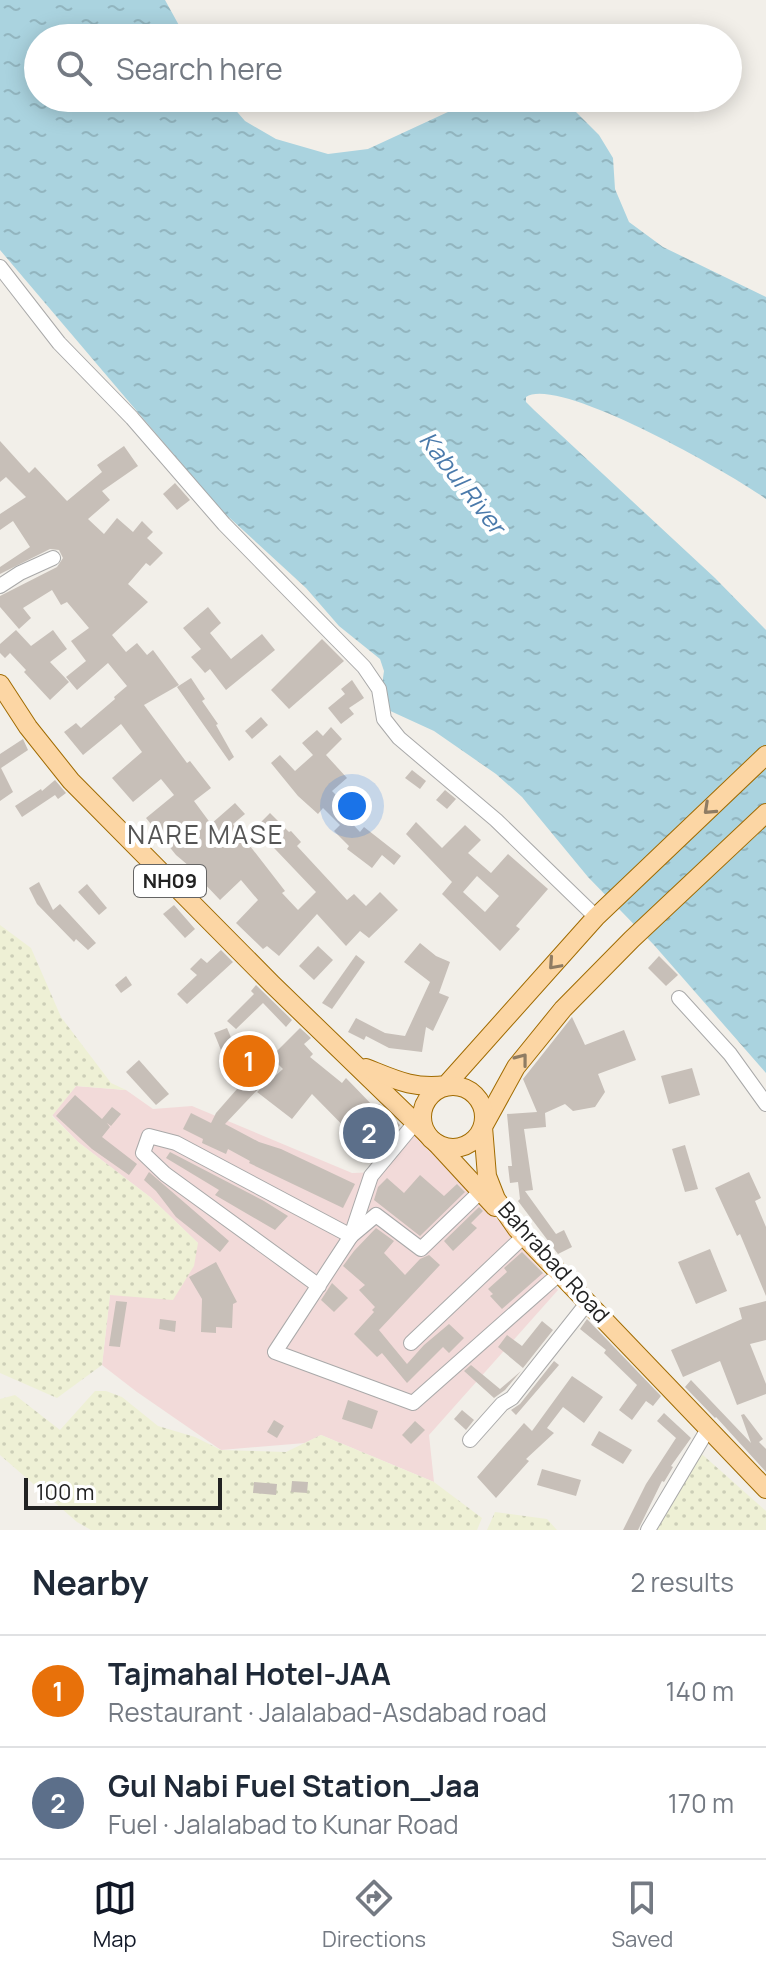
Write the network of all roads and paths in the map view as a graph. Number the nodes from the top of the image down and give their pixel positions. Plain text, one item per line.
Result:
1 (0, 267) edge
2 (53, 558) dead end
3 (0, 586) edge
4 (0, 684) edge
5 (766, 755) edge
6 (766, 813) edge
7 (601, 912) junction
8 (679, 998) dead end
9 (356, 1063) junction
10 (446, 1085) junction
11 (766, 1104) edge
12 (483, 1127) junction
13 (426, 1133) junction
14 (480, 1192) junction
15 (520, 1232) junction
16 (351, 1236) junction
17 (560, 1273) junction
18 (319, 1286) junction
19 (588, 1302) junction
20 (411, 1343) dead end
21 (708, 1429) junction
22 (470, 1440) dead end
23 (766, 1489) edge
24 (648, 1530) edge

1 - 7 street
2 - 3 street
4 - 9 main road, NH09
5 -> 7 main road
12 -> 6 main road
7 -> 10 main road
8 - 11 street
9 - 10 main road, NH09
9 - 13 main road, NH09
10 - 12 main road, NH09
10 - 13 main road
12 - 13 main road
12 - 15 main road, Bahrabad Road
13 - 14 main road
13 - 16 street
14 - 15 main road
14 - 16 street
15 - 17 main road, Bahrabad Road
15 - 20 street
16 - 18 street
16 - 18 street
17 - 18 street
17 - 19 main road, Bahrabad Road
19 - 21 main road, Bahrabad Road
19 - 22 street
21 - 23 main road, Bahrabad Road
21 - 24 street

